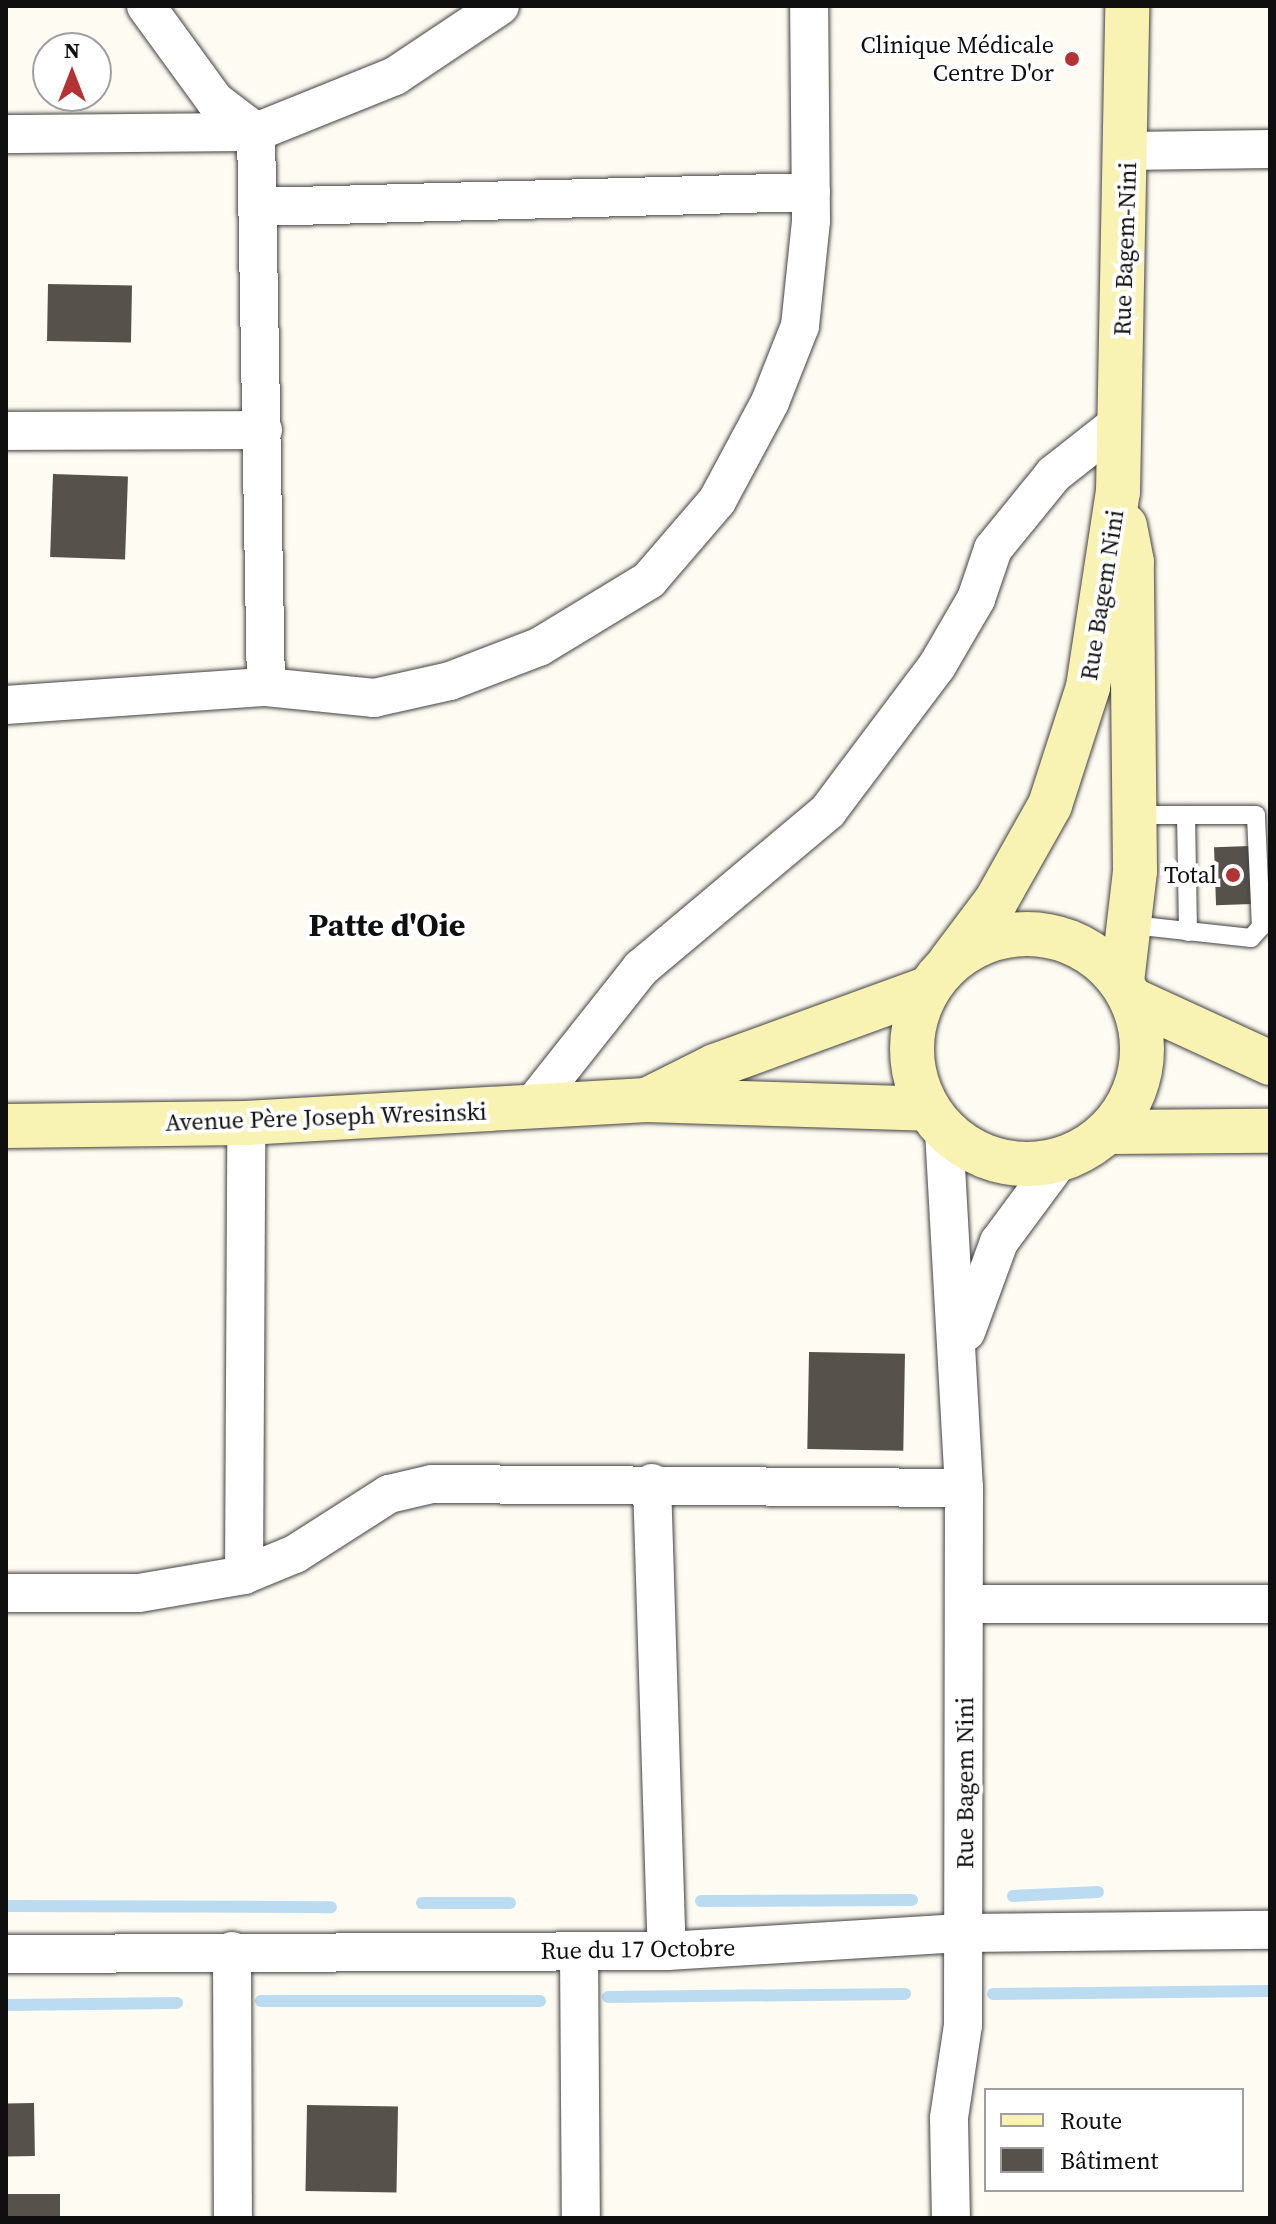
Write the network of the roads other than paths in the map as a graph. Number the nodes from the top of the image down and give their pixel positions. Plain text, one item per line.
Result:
1 (146, 6) edge
2 (500, 6) edge
3 (809, 6) edge
4 (1127, 6) edge
5 (256, 132) junction
6 (6, 134) edge
7 (1270, 149) edge
8 (1128, 151) junction
9 (811, 192) junction
10 (258, 207) junction
11 (1120, 422) junction
12 (263, 430) junction
13 (6, 431) edge
14 (1118, 492) junction
15 (266, 687) junction
16 (6, 705) edge
17 (1133, 815) junction
18 (1186, 815) junction
19 (1132, 925) junction
20 (1188, 932) junction
21 (939, 976) junction
22 (1127, 991) junction
23 (1270, 1063) edge
24 (646, 1100) junction
25 (530, 1108) junction
26 (936, 1120) junction
27 (246, 1123) junction
28 (6, 1126) edge
29 (1270, 1131) edge
30 (1108, 1132) junction
31 (1059, 1161) junction
32 (962, 1347) junction
33 (652, 1483) junction
34 (964, 1488) junction
35 (244, 1575) junction
36 (6, 1593) edge
37 (965, 1604) junction
38 (1270, 1604) edge
39 (1270, 1930) edge
40 (964, 1933) junction
41 (232, 1951) junction
42 (579, 1951) junction
43 (667, 1951) junction
44 (6, 1954) edge
45 (233, 2218) edge
46 (581, 2218) edge
47 (951, 2218) edge

1 - 5 street
2 - 5 street
3 - 9 street
4 - 8 street, Rue Bagem-Nini
5 - 6 street
5 - 10 street
7 - 8 street
8 - 11 street, Rue Bagem-Nini
9 - 10 street
9 - 15 street
10 - 12 street
11 - 14 street, Rue Bagem-Nini
11 - 25 street
12 - 13 street
12 - 15 street
14 - 17 street, Rue Bagem Nini
14 - 21 street, Rue Bagem Nini
15 - 16 street
17 - 18 lane
17 - 19 street, Rue Bagem Nini
18 - 20 lane
18 - 20 lane
19 - 20 lane
19 - 22 street, Rue Bagem Nini
21 - 22 street
21 - 24 street, Avenue Père Joseph Wresinski
21 - 26 street
22 - 23 street
22 - 30 street
24 - 25 street, Avenue Père Joseph Wresinski
24 - 26 street, Avenue Père Joseph Wresinski
25 - 27 street, Avenue Père Joseph Wresinski
26 - 31 street
26 - 32 street, Rue Bagem Nini
27 - 28 street, Avenue Père Joseph Wresinski
27 - 35 street
29 - 30 street
30 - 31 street
31 - 32 street, Rue Bagem Nini
32 - 34 street, Rue Bagem Nini
33 - 34 street
33 - 35 street
33 - 43 street
34 - 37 street, Rue Bagem Nini
35 - 36 street
37 - 38 street
37 - 40 street, Rue Bagem Nini
39 - 40 street, Rue du 17 Octobre
40 - 43 street, Rue du 17 Octobre
40 - 47 street, Rue Bagem Nini
41 - 42 street, Rue du 17 Octobre
41 - 44 street, Rue du 17 Octobre
41 - 45 street
42 - 43 street, Rue du 17 Octobre
42 - 46 street

